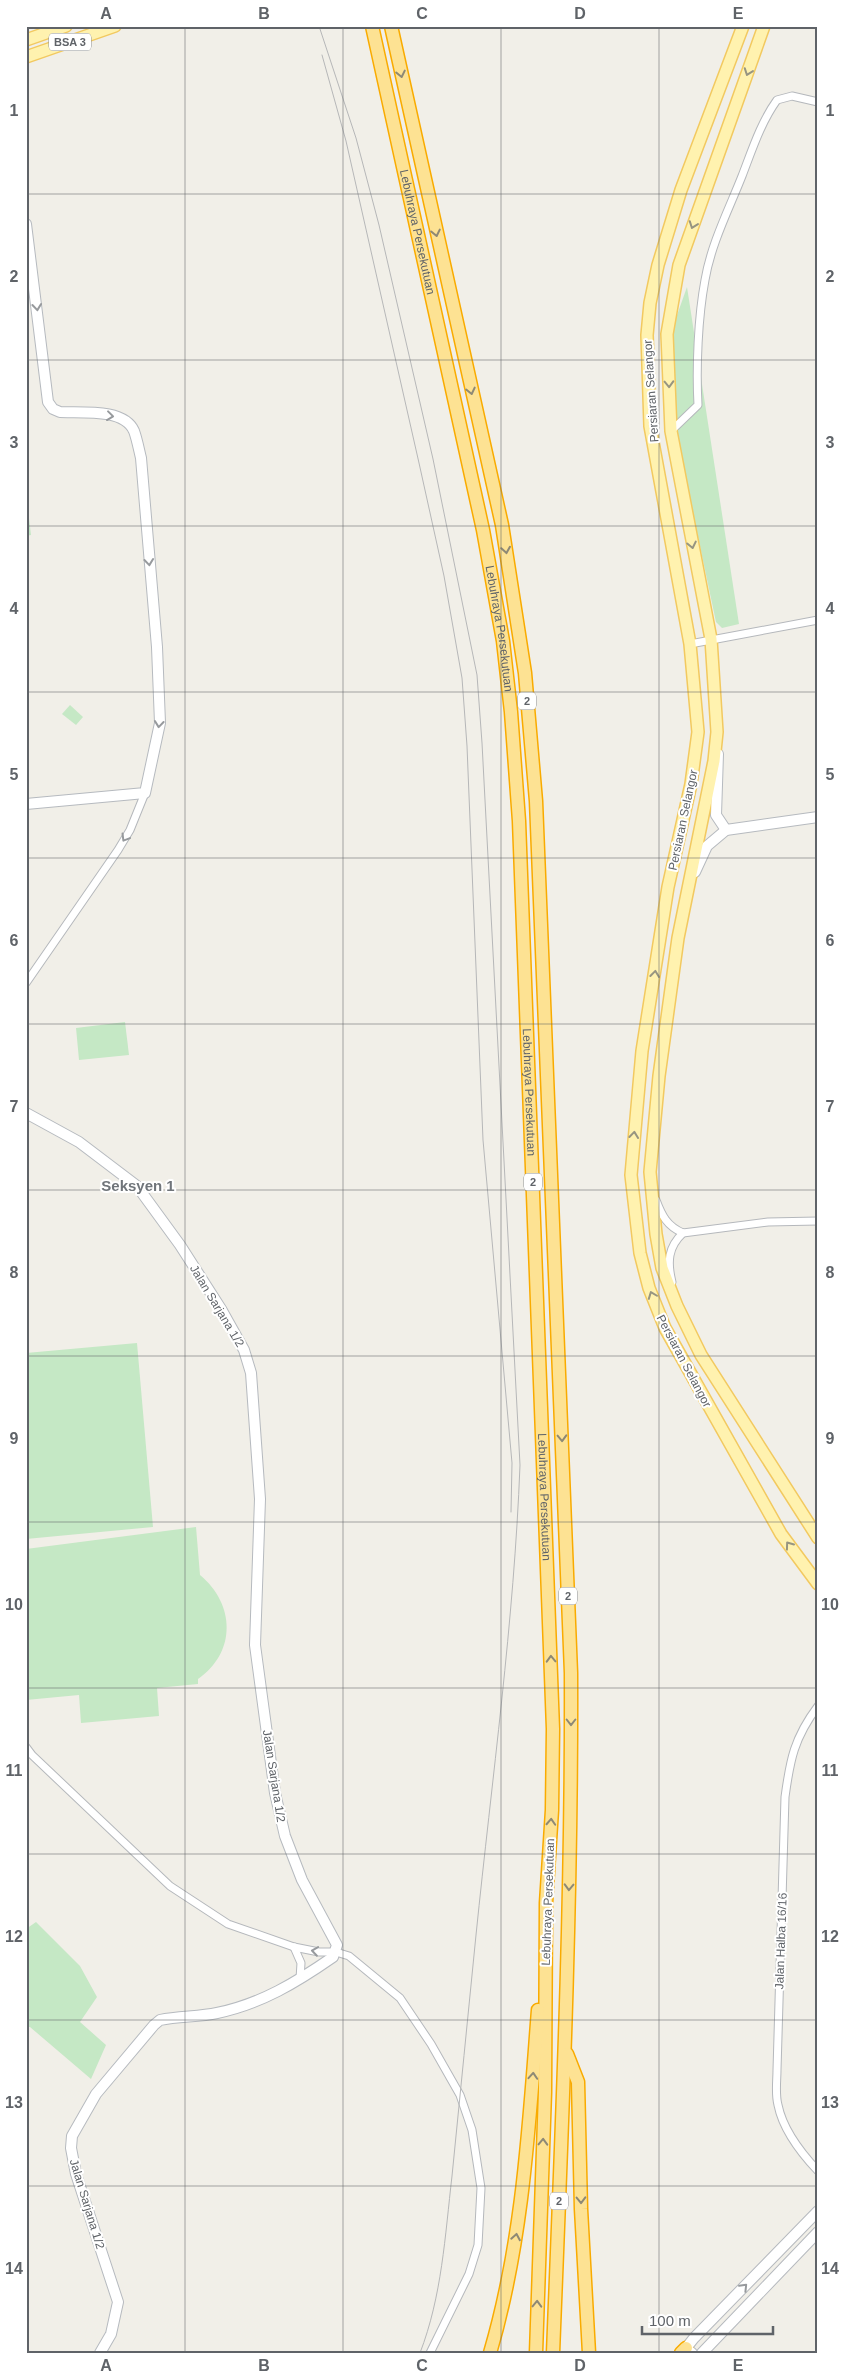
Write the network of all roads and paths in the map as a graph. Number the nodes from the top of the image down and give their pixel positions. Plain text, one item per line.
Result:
1 (66, 26) edge
2 (115, 26) edge
3 (372, 26) edge
4 (391, 26) edge
5 (743, 26) edge
6 (764, 26) edge
7 (26, 40) edge
8 (26, 57) edge
9 (818, 102) edge
10 (26, 224) edge
11 (671, 431) junction
12 (818, 620) edge
13 (711, 639) junction
14 (690, 644) junction
15 (716, 732) junction
16 (145, 793) junction
17 (26, 804) edge
18 (818, 817) edge
19 (726, 830) junction
20 (685, 899) junction
21 (26, 983) edge
22 (26, 1113) edge
23 (650, 1186) junction
24 (818, 1221) edge
25 (683, 1233) junction
26 (677, 1306) junction
27 (818, 1538) edge
28 (818, 1584) edge
29 (818, 1706) edge
30 (26, 1747) edge
31 (546, 1902) junction
32 (294, 1947) junction
33 (336, 1952) junction
34 (300, 1980) junction
35 (565, 2049) junction
36 (818, 2171) edge
37 (818, 2211) edge
38 (818, 2232) edge
39 (686, 2351) edge
40 (100, 2353) edge
41 (430, 2353) edge
42 (490, 2353) edge
43 (536, 2353) edge
44 (553, 2353) edge
45 (589, 2353) edge
46 (702, 2353) edge

1 - 7 main road, BSA 3
2 - 8 main road, BSA 3
31 -> 3 highway, Lebuhraya Persekutuan / 2
4 -> 35 highway, Lebuhraya Persekutuan / 2
5 - 14 main road, Persiaran Selangor
6 -> 11 main road, Persiaran Selangor
9 - 11 street
10 -> 16 street
11 -> 13 main road, Persiaran Selangor
12 - 13 street
13 - 14 street
13 - 15 main road, Persiaran Selangor
28 -> 14 main road, Persiaran Selangor
15 - 19 street
15 - 20 main road, Persiaran Selangor
16 - 17 street
16 -> 21 street
18 - 19 street
19 - 20 street
20 - 23 main road, Persiaran Selangor
22 - 33 street, Jalan Sarjana 1/2
23 - 25 street
23 - 26 main road, Persiaran Selangor
24 - 25 street
25 - 26 street
26 - 27 main road, Persiaran Selangor
29 - 36 street, Jalan Halba 16/16
30 - 32 street
42 -> 31 highway
43 -> 31 highway, Lebuhraya Persekutuan / 2
33 -> 32 street
32 - 34 street
33 - 34 street, Jalan Sarjana 1/2
33 - 41 street
34 - 40 street, Jalan Sarjana 1/2
35 - 44 highway, Lebuhraya Persekutuan / 2
35 -> 45 highway
39 -> 37 street
38 - 46 street

